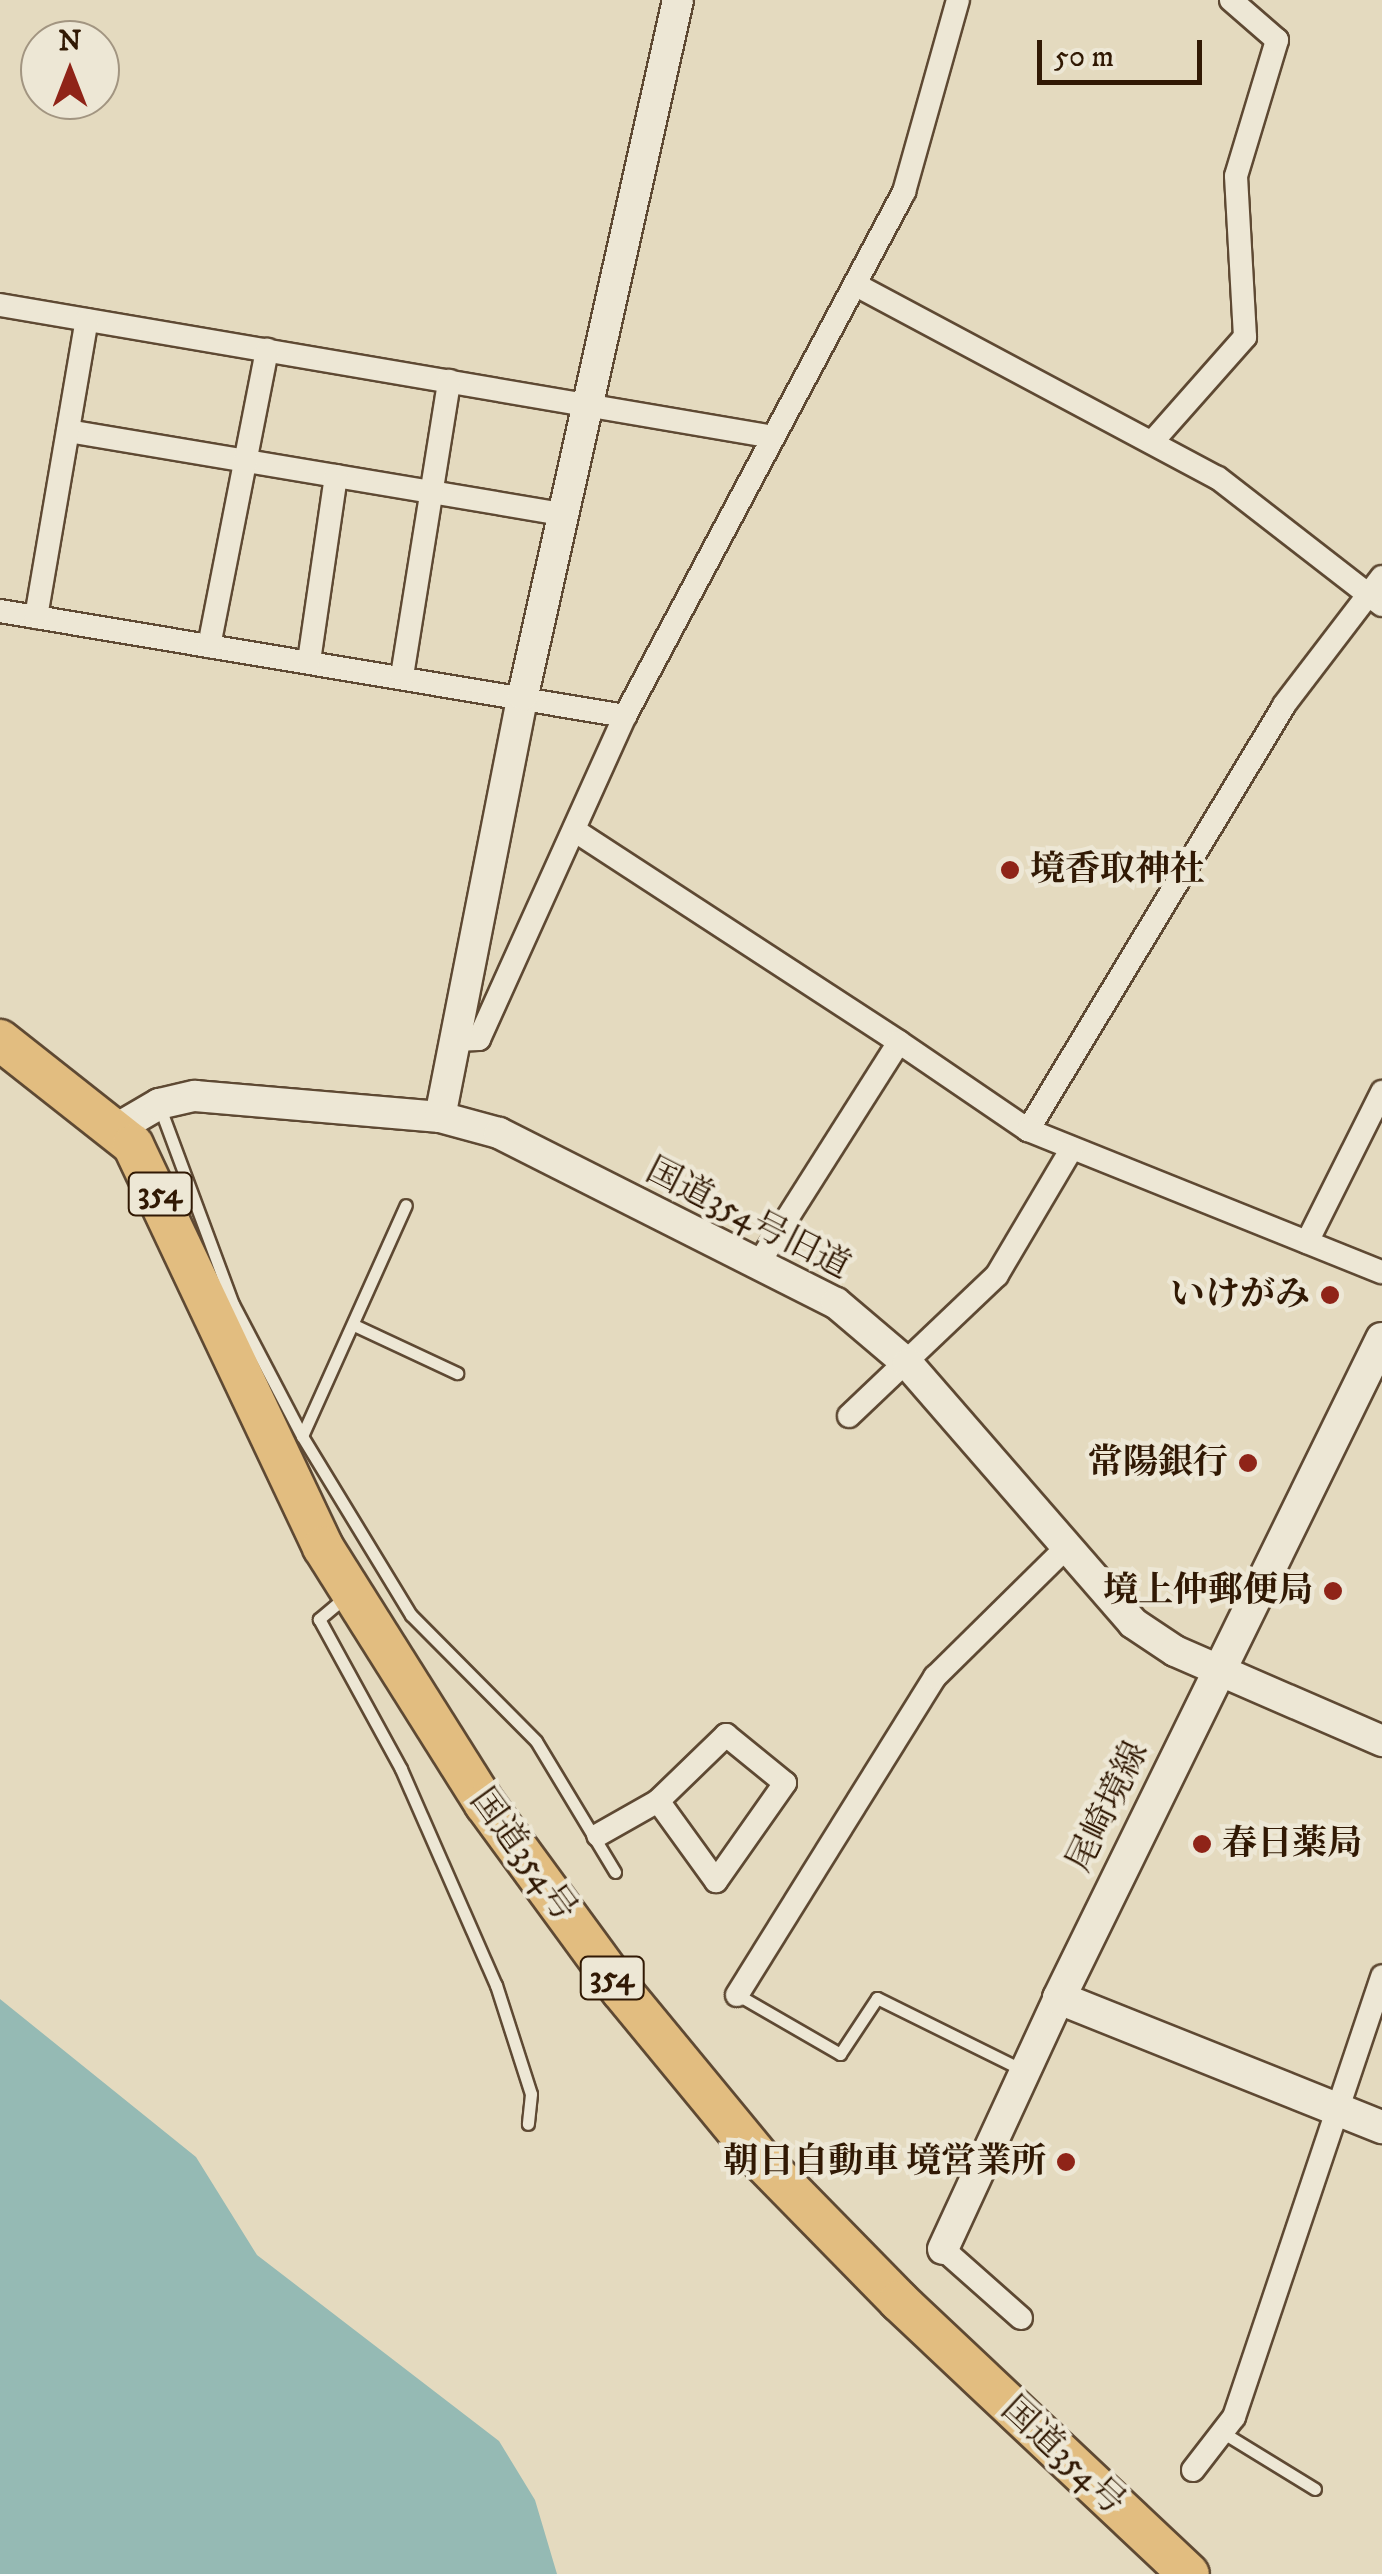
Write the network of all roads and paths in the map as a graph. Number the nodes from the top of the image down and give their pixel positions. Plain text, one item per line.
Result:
1 (678, 0) edge
2 (958, 0) edge
3 (1231, 0) edge
4 (858, 286) junction
5 (0, 305) edge
6 (87, 320) junction
7 (267, 350) junction
8 (449, 381) junction
9 (586, 404) junction
10 (68, 431) junction
11 (767, 436) junction
12 (1153, 441) junction
13 (245, 461) junction
14 (336, 476) junction
15 (432, 492) junction
16 (562, 514) junction
17 (1378, 592) edge
18 (0, 611) edge
19 (36, 617) junction
20 (209, 646) junction
21 (309, 661) junction
22 (402, 676) junction
23 (523, 695) junction
24 (625, 716) junction
25 (577, 832) junction
26 (0, 1040) edge
27 (452, 1040) junction
28 (899, 1042) junction
29 (1382, 1092) edge
30 (158, 1104) junction
31 (440, 1117) junction
32 (118, 1128) junction
33 (1028, 1130) junction
34 (1072, 1148) junction
35 (406, 1205) dead end
36 (1307, 1242) junction
37 (760, 1261) junction
38 (1382, 1272) edge
39 (354, 1325) junction
40 (1382, 1339) edge
41 (908, 1364) junction
42 (457, 1373) dead end
43 (849, 1416) dead end
44 (302, 1436) junction
45 (1065, 1549) junction
46 (351, 1592) junction
47 (1220, 1671) junction
48 (1382, 1741) edge
49 (658, 1801) junction
50 (598, 1835) junction
51 (616, 1872) dead end
52 (1382, 1976) edge
53 (738, 1995) joint
54 (1058, 1998) junction
55 (1025, 2072) junction
56 (1333, 2108) junction
57 (528, 2124) dead end
58 (1382, 2127) edge
59 (943, 2249) joint
60 (1021, 2318) dead end
61 (1222, 2432) junction
62 (1193, 2470) dead end
63 (1315, 2489) dead end
64 (1189, 2574) edge

1 - 9 street
2 - 4 street
3 - 12 street
4 - 11 street
4 - 12 street
5 - 6 street
6 - 7 street
6 - 10 street
7 - 8 street
7 - 13 street
8 - 9 street
8 - 15 street
9 - 11 street
9 - 16 street
10 - 13 street
10 - 19 street
11 - 24 street
12 - 17 street
13 - 14 street
13 - 20 street
14 - 15 street
14 - 21 street
15 - 16 street
15 - 22 street
16 - 23 street
17 - 33 street
18 - 19 street
19 - 20 street
20 - 21 street
21 - 22 street
22 - 23 street
23 - 24 street
23 - 27 street
24 - 25 street
25 - 27 street
25 - 28 street
26 - 32 highway, 国道354号 / 354
27 - 31 street
28 - 33 street
28 - 37 street
29 - 36 street
30 - 31 street, 国道354号旧道
30 - 32 street, 国道354号旧道
30 - 44 lane
31 - 37 street, 国道354号旧道
32 - 46 highway, 国道354号 / 354
33 - 34 street
34 - 36 street
34 - 41 street
35 - 39 lane
36 - 38 street
37 - 41 street, 国道354号旧道
39 - 42 lane
39 - 44 lane
40 - 47 main road, 尾崎境線
41 - 43 street
41 - 45 street, 国道354号旧道
44 - 50 lane
45 - 47 street, 国道354号旧道
45 - 53 street
46 - 57 lane
46 - 64 highway, 国道354号 / 354
47 - 48 street, 国道354号旧道
47 - 54 main road, 尾崎境線
49 - 49 street
49 - 50 street
50 - 51 lane
52 - 56 street
53 - 55 lane
54 - 55 street
54 - 56 main road
55 - 59 street
56 - 58 main road
56 - 61 street
59 - 60 street
61 - 62 street
61 - 63 lane

